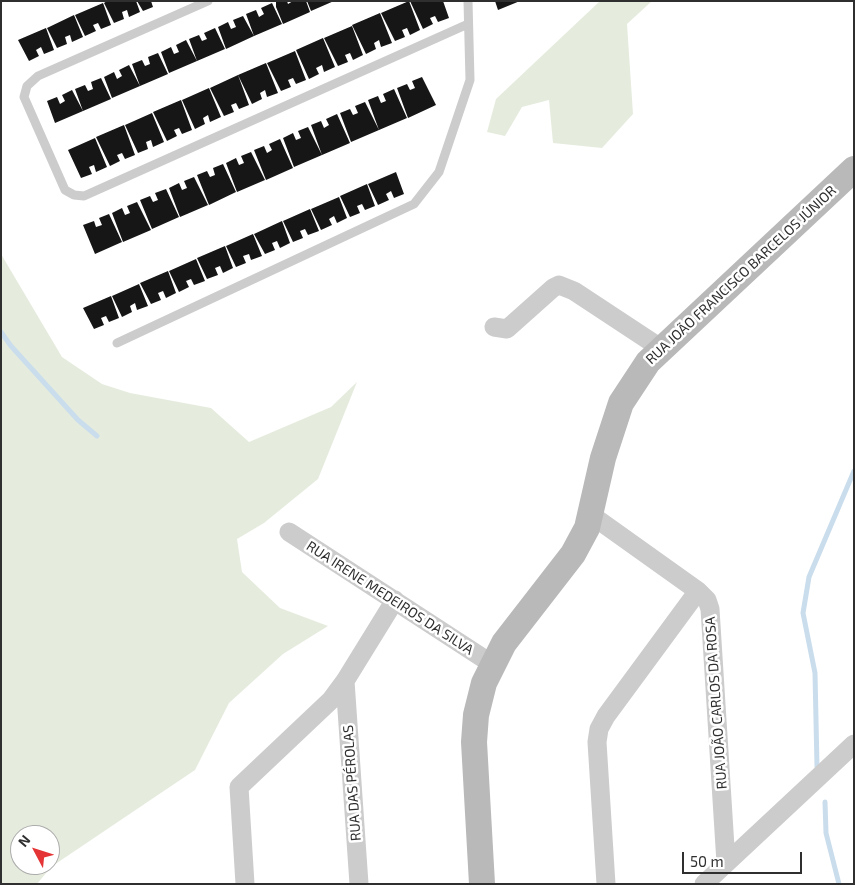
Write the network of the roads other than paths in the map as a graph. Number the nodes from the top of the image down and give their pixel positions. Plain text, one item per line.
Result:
1 (208, 1) edge
2 (468, 1) edge
3 (468, 24) junction
4 (854, 169) edge
5 (494, 327) dead end
6 (117, 342) dead end
7 (662, 349) junction
8 (590, 514) junction
9 (289, 532) dead end
10 (698, 591) junction
11 (395, 600) junction
12 (492, 664) junction
13 (345, 681) junction
14 (854, 744) edge
15 (726, 863) junction
16 (245, 884) edge
17 (359, 884) edge
18 (482, 884) edge
19 (606, 884) edge
20 (704, 884) edge

1 - 3 lane
2 - 3 lane
3 - 6 lane
4 - 7 street, RUA JOÃO FRANCISCO BARCELOS JÚNIOR
5 - 7 street
7 - 8 street, RUA JOÃO FRANCISCO BARCELOS JÚNIOR
8 - 10 street, RUA JOÃO CARLOS DA ROSA
8 - 12 street, RUA JOÃO FRANCISCO BARCELOS JÚNIOR
9 - 11 street, RUA IRENE MEDEIROS DA SILVA
10 - 15 street, RUA JOÃO CARLOS DA ROSA
10 - 19 street
11 - 12 street, RUA IRENE MEDEIROS DA SILVA
11 - 13 street
12 - 18 street, RUA JOÃO FRANCISCO BARCELOS JÚNIOR
13 - 16 street
13 - 17 street, RUA DAS PÉROLAS
14 - 15 street
15 - 20 street

